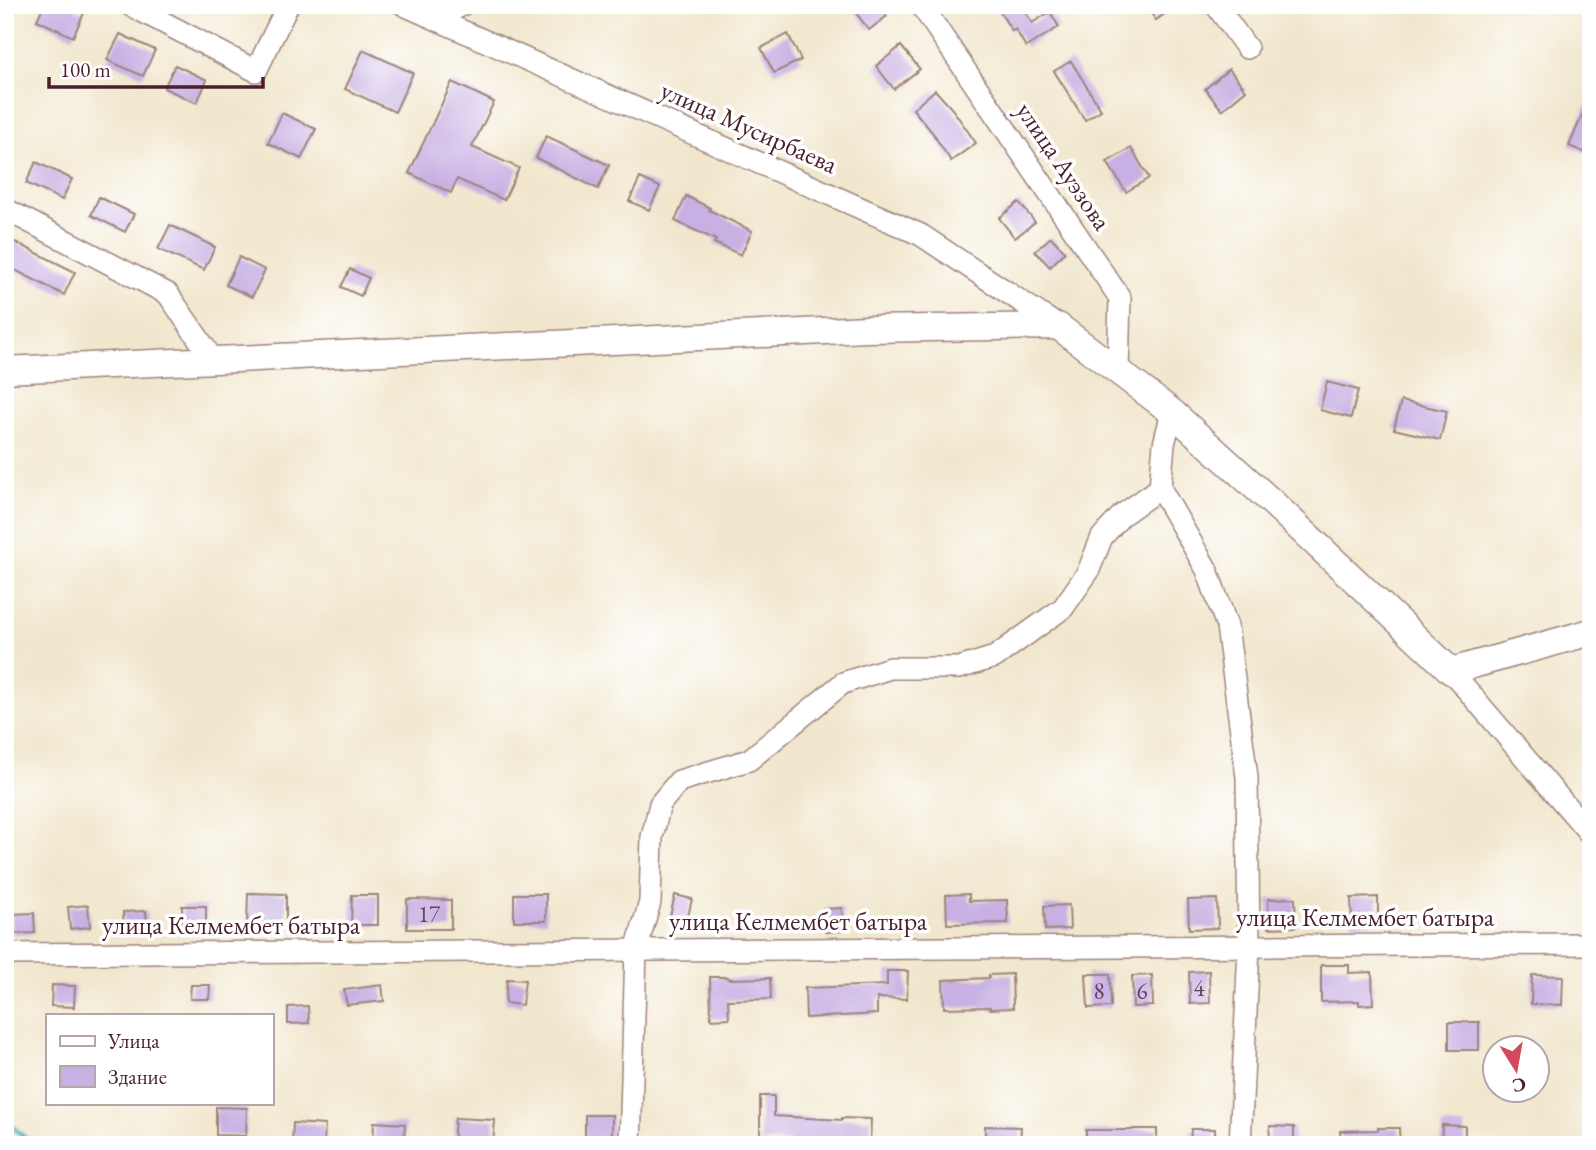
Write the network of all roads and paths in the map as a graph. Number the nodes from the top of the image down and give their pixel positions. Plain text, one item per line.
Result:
1 (130, 5) edge
2 (288, 5) edge
3 (404, 5) edge
4 (462, 5) edge
5 (921, 5) edge
6 (1216, 5) edge
7 (436, 19) junction
8 (1247, 48) dead end
9 (5, 209) edge
10 (1058, 326) junction
11 (213, 360) junction
12 (5, 370) edge
13 (1118, 371) junction
14 (1172, 412) junction
15 (1160, 488) junction
16 (1591, 632) edge
17 (1451, 671) junction
18 (1591, 835) edge
19 (1591, 944) edge
20 (1250, 946) junction
21 (636, 950) junction
22 (5, 954) edge
23 (630, 1145) edge
24 (1240, 1145) edge

1 - 2 street
3 - 7 street, улица Мусирбаева
4 - 7 street
5 - 13 street, улица Ауэзова
6 - 8 street
7 - 10 street, улица Мусирбаева
9 - 11 street
10 - 11 main road
10 - 13 main road
11 - 12 main road
13 - 14 main road
14 - 15 street
14 - 17 main road
15 - 20 street
15 - 21 street
16 - 17 main road
17 - 18 street
19 - 20 street, улица Келмембет батыра
20 - 21 street, улица Келмембет батыра
20 - 24 street
21 - 22 street, улица Келмембет батыра
21 - 23 street

